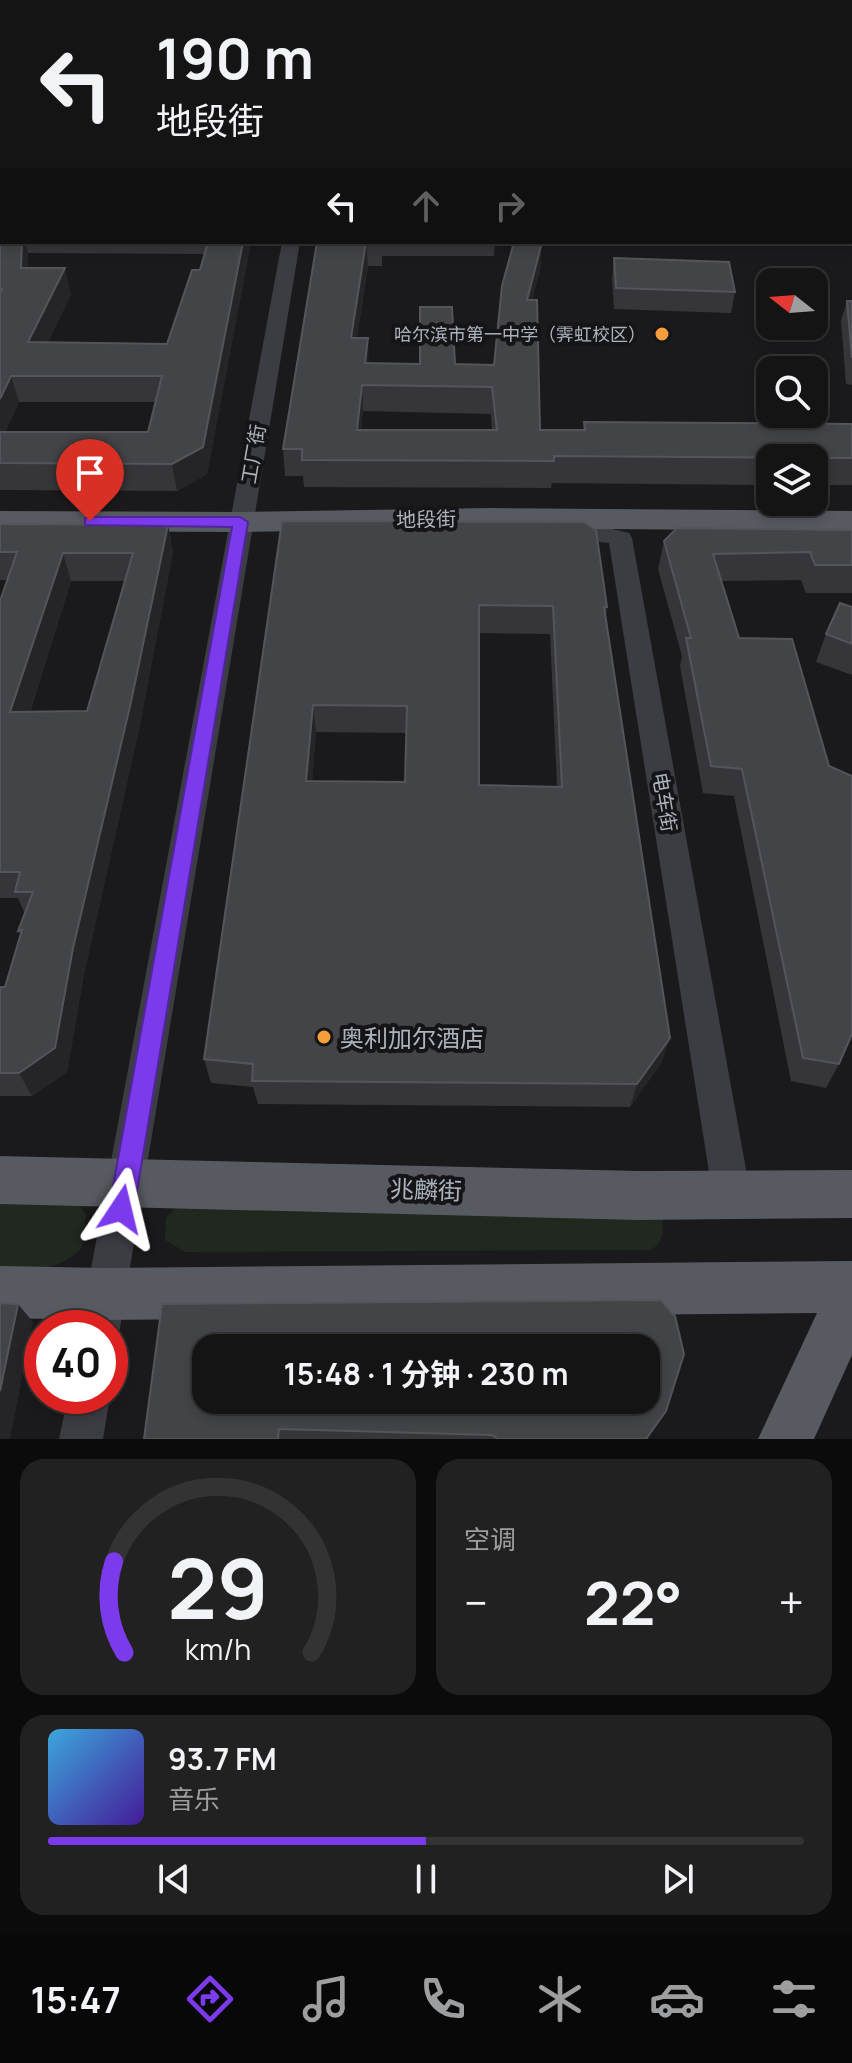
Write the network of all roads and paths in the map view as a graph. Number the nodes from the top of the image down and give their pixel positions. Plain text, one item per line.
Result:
1 (291, 244) edge
2 (490, 518) junction
3 (0, 521) edge
4 (852, 521) edge
5 (240, 522) junction
6 (0, 1180) edge
7 (126, 1181) junction
8 (852, 1194) edge
9 (732, 1197) junction
10 (852, 1287) edge
11 (0, 1292) edge
12 (852, 1296) edge
13 (98, 1310) edge
14 (103, 1310) edge
15 (128, 1310) edge
16 (86, 1414) edge
17 (81, 1439) edge
18 (786, 1439) edge

1 - 5 street, 工厂街
2 - 4 main road, 地段街
2 - 5 main road, 地段街
2 - 9 street, 电车街
3 - 5 main road, 地段街
5 - 7 street, 工厂街
6 - 7 main road, 兆麟街
7 - 9 main road, 兆麟街
7 - 14 street, 工厂街
8 - 9 main road, 兆麟街
10 - 15 main road
11 - 13 main road
12 - 18 main road
16 - 17 street

